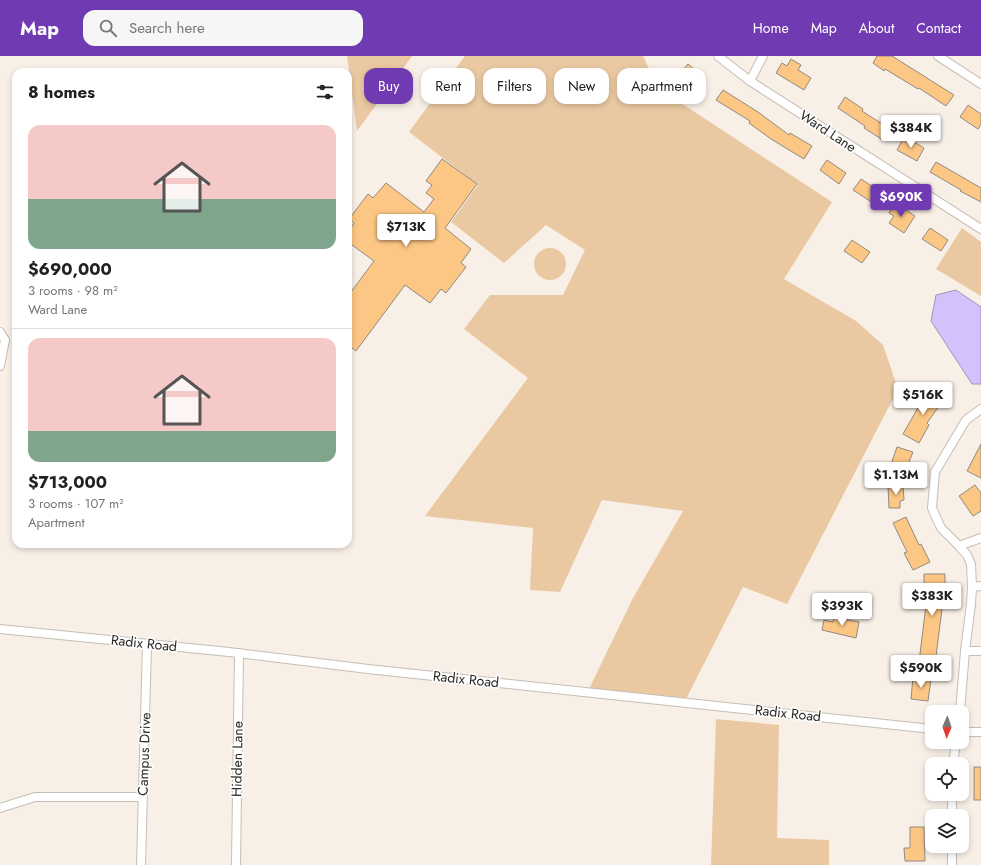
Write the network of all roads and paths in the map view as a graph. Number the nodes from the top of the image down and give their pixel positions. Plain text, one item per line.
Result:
1 (718, 56) edge
2 (763, 56) edge
3 (938, 56) edge
4 (750, 81) junction
5 (981, 84) edge
6 (981, 229) edge
7 (0, 332) edge
8 (0, 366) edge
9 (981, 409) edge
10 (981, 538) edge
11 (959, 546) junction
12 (981, 586) edge
13 (972, 587) junction
14 (0, 629) edge
15 (147, 644) junction
16 (965, 651) junction
17 (981, 651) edge
18 (239, 654) junction
19 (961, 705) edge
20 (925, 728) edge
21 (969, 732) edge
22 (981, 732) edge
23 (142, 797) junction
24 (0, 808) edge
25 (952, 853) edge
26 (142, 865) edge
27 (236, 865) edge
28 (952, 865) edge

1 - 4 street, Ward Lane
2 - 4 street
3 - 5 street
4 - 6 street, Ward Lane
7 - 8 street
9 - 11 street
10 - 11 street
11 - 13 street
12 - 13 street
13 - 16 street
14 - 15 street, Radix Road
15 - 18 street, Radix Road
15 - 23 street, Campus Drive
16 - 17 street
16 - 19 street
18 - 20 street, Radix Road
18 - 27 street, Hidden Lane
21 - 22 street
23 - 24 street
23 - 26 street, Campus Drive
25 - 28 street

